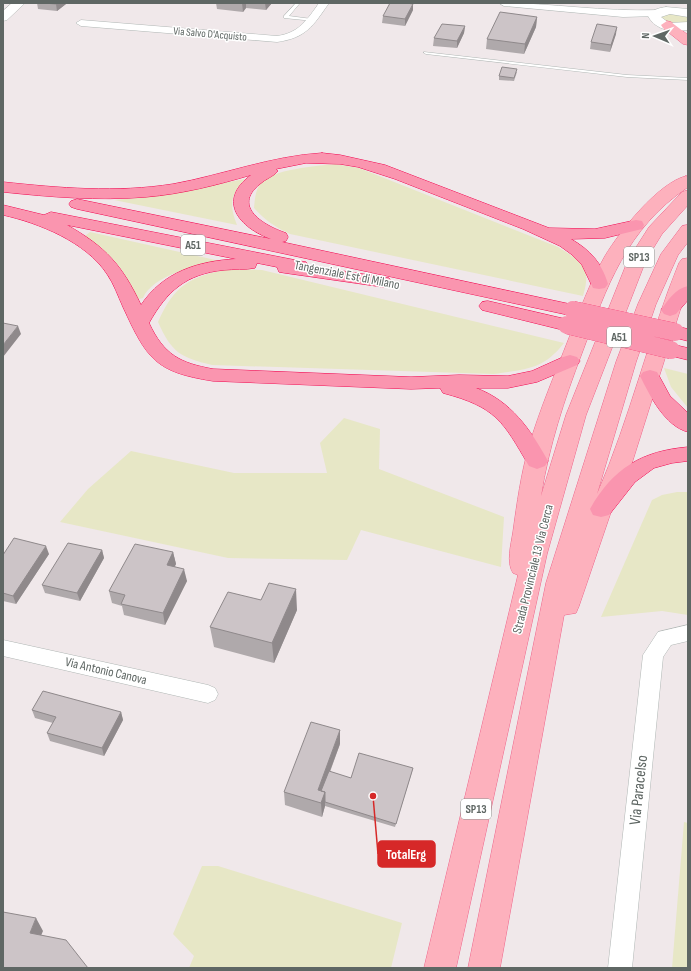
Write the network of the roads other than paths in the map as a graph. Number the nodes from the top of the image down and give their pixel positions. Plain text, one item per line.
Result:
1 (19, 3) edge
2 (298, 3) edge
3 (324, 3) edge
4 (504, 3) edge
5 (674, 3) edge
6 (688, 13) edge
7 (661, 15) edge
8 (3, 17) edge
9 (312, 20) junction
10 (81, 23) dead end
11 (688, 26) edge
12 (688, 41) edge
13 (426, 54) dead end
14 (687, 78) edge
15 (293, 161) junction
16 (688, 180) edge
17 (3, 188) edge
18 (688, 195) edge
19 (3, 209) edge
20 (636, 225) junction
21 (536, 230) junction
22 (688, 230) edge
23 (688, 263) edge
24 (369, 264) junction
25 (383, 282) junction
26 (599, 284) junction
27 (688, 291) edge
28 (670, 310) junction
29 (570, 317) junction
30 (140, 324) junction
31 (680, 343) edge
32 (570, 361) junction
33 (650, 376) junction
34 (411, 383) junction
35 (688, 425) edge
36 (688, 454) edge
37 (537, 461) junction
38 (601, 509) junction
39 (688, 633) edge
40 (3, 648) edge
41 (513, 650) junction
42 (208, 694) dead end
43 (532, 718) junction
44 (440, 968) edge
45 (484, 968) edge
46 (620, 968) edge

1 - 8 street
2 - 9 lane
3 - 9 street, Via Salvo D'Acquisto
4 - 7 street
5 - 6 street
6 - 7 street
7 - 11 street
7 - 12 main road
9 - 10 street, Via Salvo D'Acquisto
13 - 14 lane
15 - 17 highway
15 - 21 highway
15 - 24 highway
16 - 20 main road
17 - 24 highway, Tangenziale Est di Milano / A51
18 - 41 main road, Strada Provinciale 13 Via Cerca / SP13
19 - 25 highway, Tangenziale Est di Milano / A51
19 - 30 highway
20 - 21 highway
20 - 26 main road
21 - 26 highway
22 - 43 main road, SP13
23 - 28 main road
24 - 29 highway, Tangenziale Est di Milano / A51
25 - 29 highway, Tangenziale Est di Milano / A51
25 - 30 highway
26 - 32 main road
27 - 28 highway
28 - 33 main road
29 - 31 highway, Tangenziale Est di Milano / A51, bridge
30 - 34 highway
32 - 34 highway
32 - 37 main road
33 - 35 highway
33 - 38 main road
34 - 37 highway
36 - 38 highway
37 - 41 main road
38 - 43 main road
39 - 46 street, Via Paracelso
40 - 42 street, Via Antonio Canova
41 - 44 main road, Strada Provinciale 13 Via Cerca / SP13
43 - 45 main road, SP13

